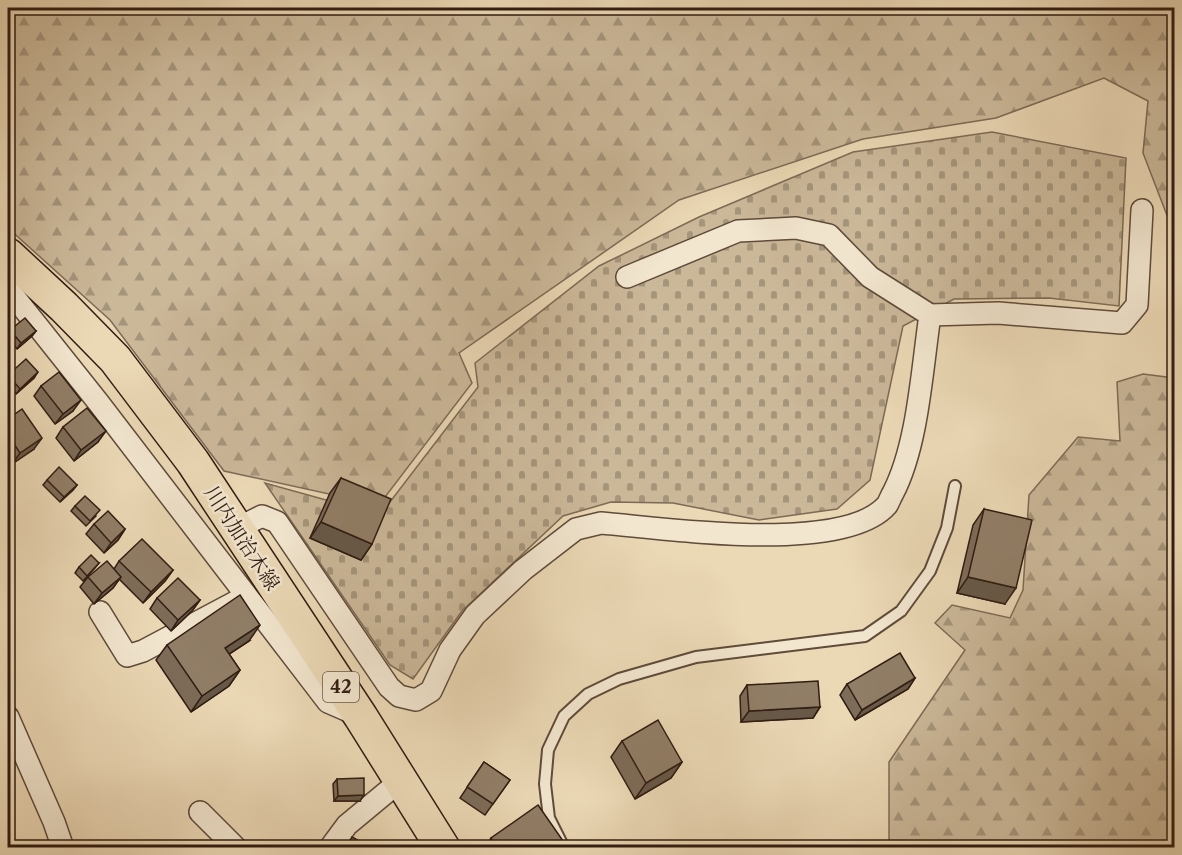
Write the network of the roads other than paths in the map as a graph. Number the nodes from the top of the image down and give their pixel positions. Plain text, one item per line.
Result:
1 (1142, 210) dead end
2 (8, 255) edge
3 (627, 277) dead end
4 (8, 289) edge
5 (930, 315) junction
6 (955, 486) dead end
7 (236, 529) junction
8 (247, 596) junction
9 (100, 612) dead end
10 (8, 717) edge
11 (361, 717) junction
12 (400, 781) junction
13 (200, 812) dead end
14 (63, 848) edge
15 (236, 848) edge
16 (330, 848) edge
17 (443, 848) edge
18 (564, 848) edge

1 - 5 street
2 - 7 main road, 川内加治木線 / 42
3 - 5 street
4 - 8 street
5 - 7 street
6 - 18 lane
7 - 11 main road, 川内加治木線 / 42
8 - 9 street
8 - 11 street
10 - 14 street
11 - 12 main road, 川内加治木線 / 42
12 - 16 street
12 - 17 main road, 川内加治木線 / 42
13 - 15 street

